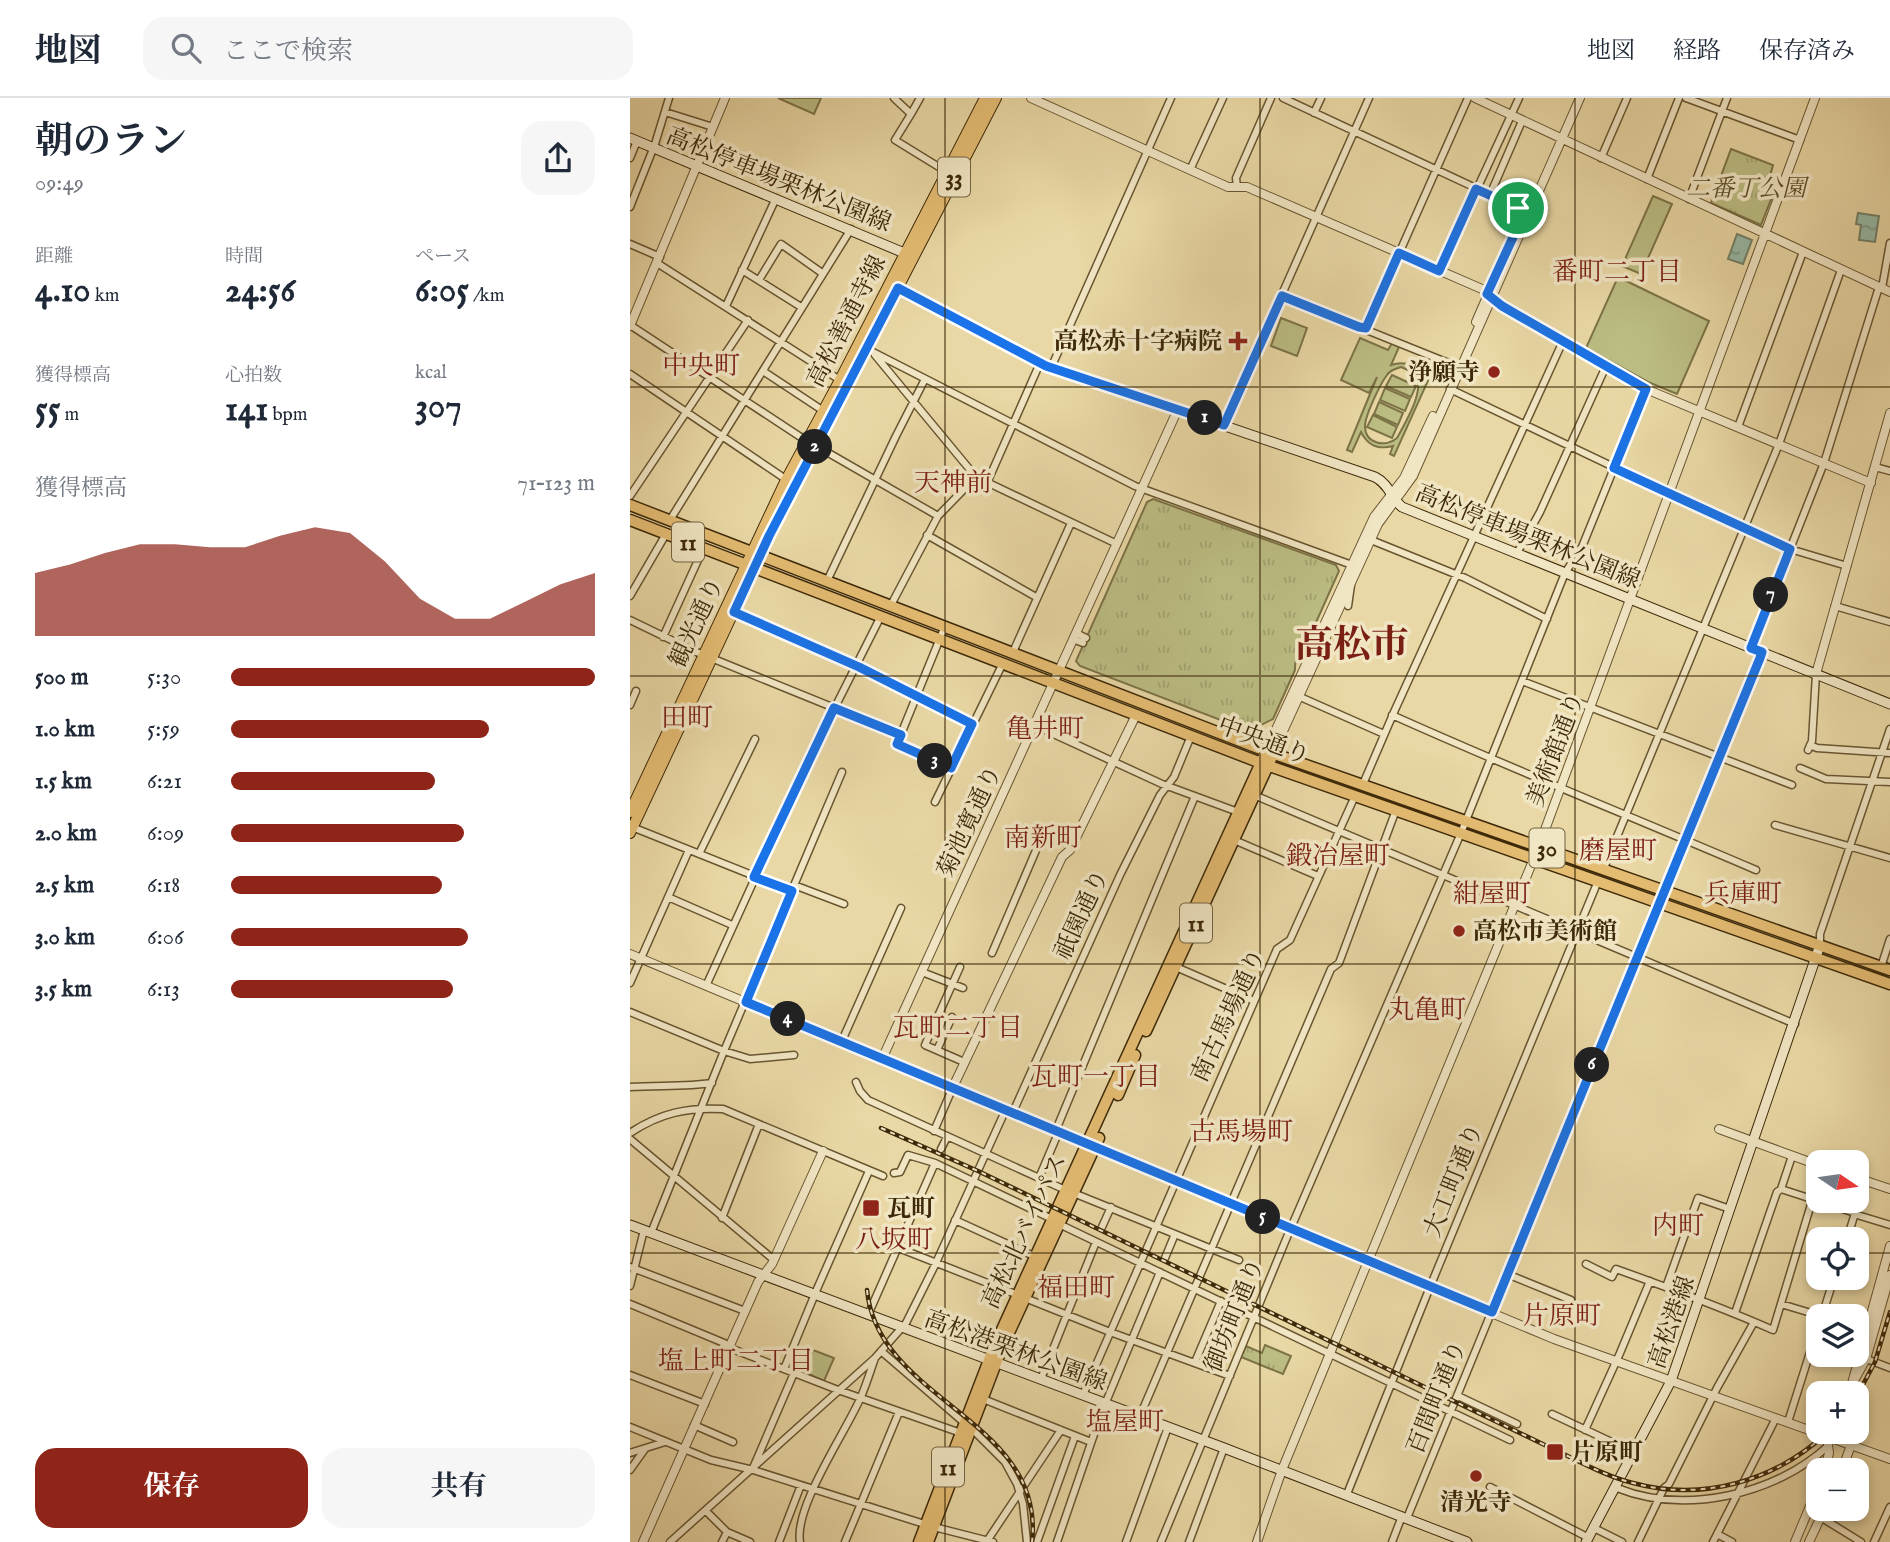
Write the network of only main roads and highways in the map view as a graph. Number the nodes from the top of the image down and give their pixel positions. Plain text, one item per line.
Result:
1 (985, 98) edge
2 (996, 98) edge
3 (633, 140) edge
4 (908, 254) junction
5 (893, 285) junction
6 (630, 505) edge
7 (630, 520) edge
8 (755, 553) junction
9 (750, 565) junction
10 (708, 656) junction
11 (1890, 704) edge
12 (1270, 752) junction
13 (1264, 764) junction
14 (630, 812) edge
15 (631, 828) edge
16 (1820, 945) junction
17 (1817, 958) junction
18 (1885, 968) edge
19 (1890, 984) edge
20 (1092, 1145) junction
21 (1056, 1222) junction
22 (630, 1225) edge
23 (1021, 1297) junction
24 (993, 1360) junction
25 (966, 1428) junction
26 (930, 1525) junction
27 (1588, 1540) edge
28 (919, 1542) edge
29 (928, 1542) edge
30 (1467, 1542) edge

1 - 4 main road, 高松善通寺線 / 33
2 - 4 main road, 高松善通寺線 / 33
3 - 4 main road, 高松停車場栗林公園線
4 - 5 main road, 高松善通寺線 / 33
5 - 8 main road, 高松善通寺線 / 33
5 - 11 main road, 高松停車場栗林公園線
6 - 8 highway, 中央通り / 11
7 - 9 highway, 中央通り / 11
8 - 9 main road, 高松善通寺線 / 33
8 - 12 highway, 中央通り / 11
9 - 10 main road, 観光通り
9 - 10 main road, 観光通り
9 - 13 highway, 中央通り / 11
10 - 14 main road, 観光通り
10 - 15 main road, 観光通り
12 - 13 highway, 高松北バイパス / 11
12 - 16 highway, 中央通り / 30
13 - 17 highway, 中央通り / 30
13 - 20 highway, 高松北バイパス / 11
13 - 20 highway, 高松北バイパス / 11
16 - 17 main road, 高松港線
16 - 18 highway, 中央通り / 30
17 - 19 highway, 中央通り / 30
17 - 27 main road, 高松港線
20 - 21 highway, 高松北バイパス / 11
21 - 23 highway, 高松北バイパス / 11
21 - 23 highway, 高松北バイパス / 11
22 - 24 main road, 高松港栗林公園線
23 - 24 highway, 高松北バイパス / 11
24 - 25 highway, 高松北バイパス / 11
24 - 25 highway, 高松北バイパス / 11
24 - 30 main road, 高松港栗林公園線
25 - 26 highway, 高松北バイパス / 11
26 - 28 highway, 高松北バイパス / 11
26 - 29 highway, 高松北バイパス / 11

